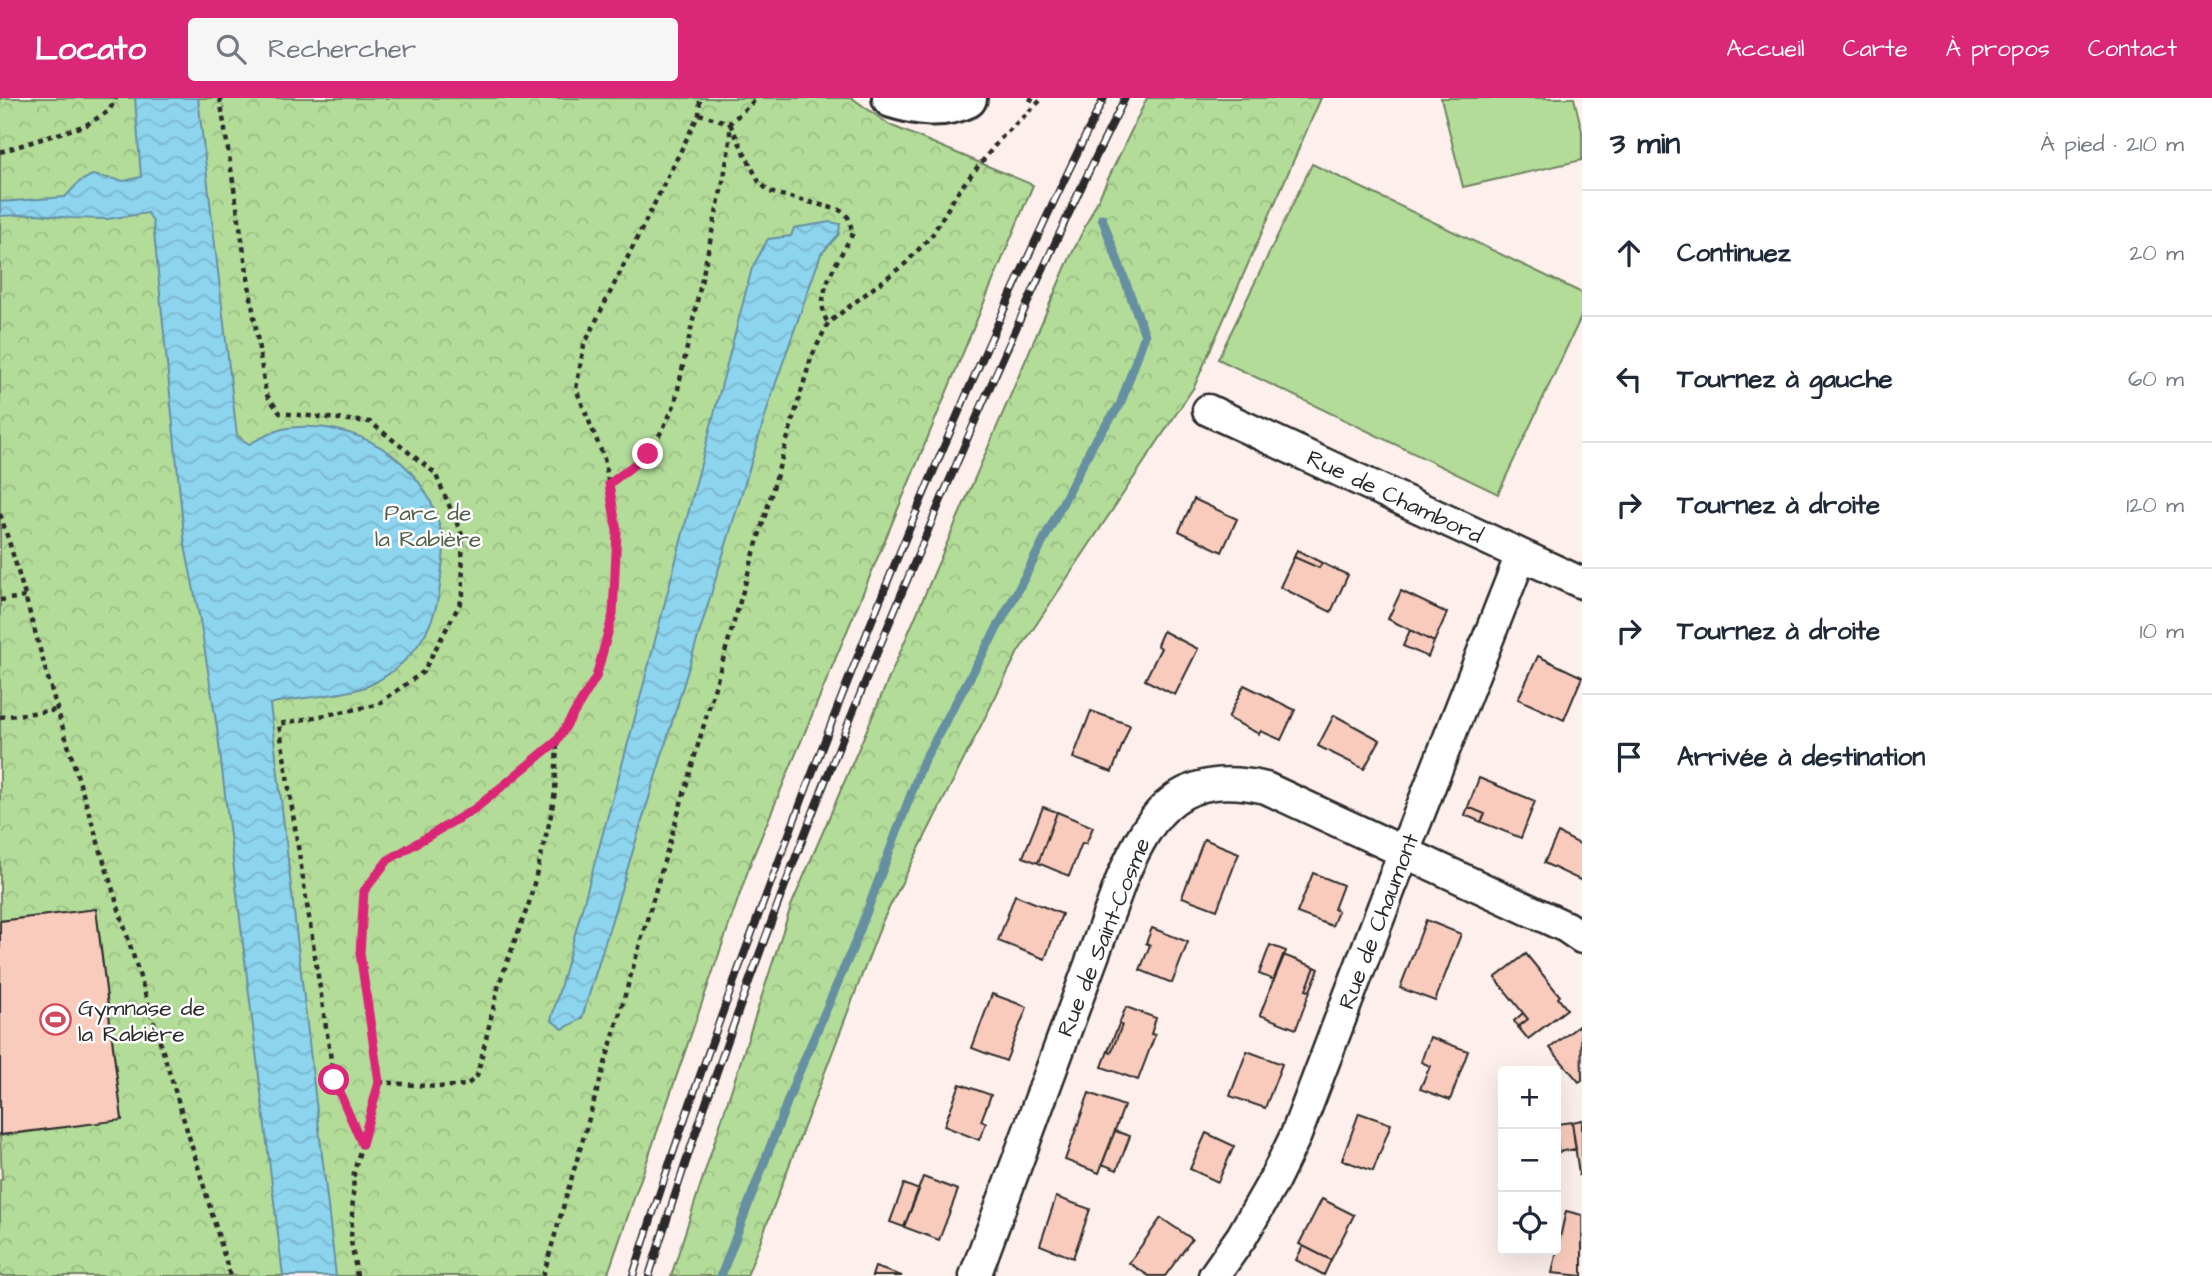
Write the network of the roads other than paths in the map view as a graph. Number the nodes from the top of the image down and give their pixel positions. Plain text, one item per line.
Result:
1 (892, 98) edge
2 (967, 98) edge
3 (1208, 410) dead end
4 (1521, 555) junction
5 (1582, 583) edge
6 (1404, 852) junction
7 (1582, 938) edge
8 (975, 1276) edge
9 (1214, 1276) edge

1 - 2 main road
3 - 4 street, Rue de Chambord
4 - 5 street, Rue de Chambord
4 - 6 street, Rue de Chaumont
6 - 7 street, Rue de Saint-Cosme
6 - 8 street, Rue de Saint-Cosme
6 - 9 street, Rue de Chaumont

